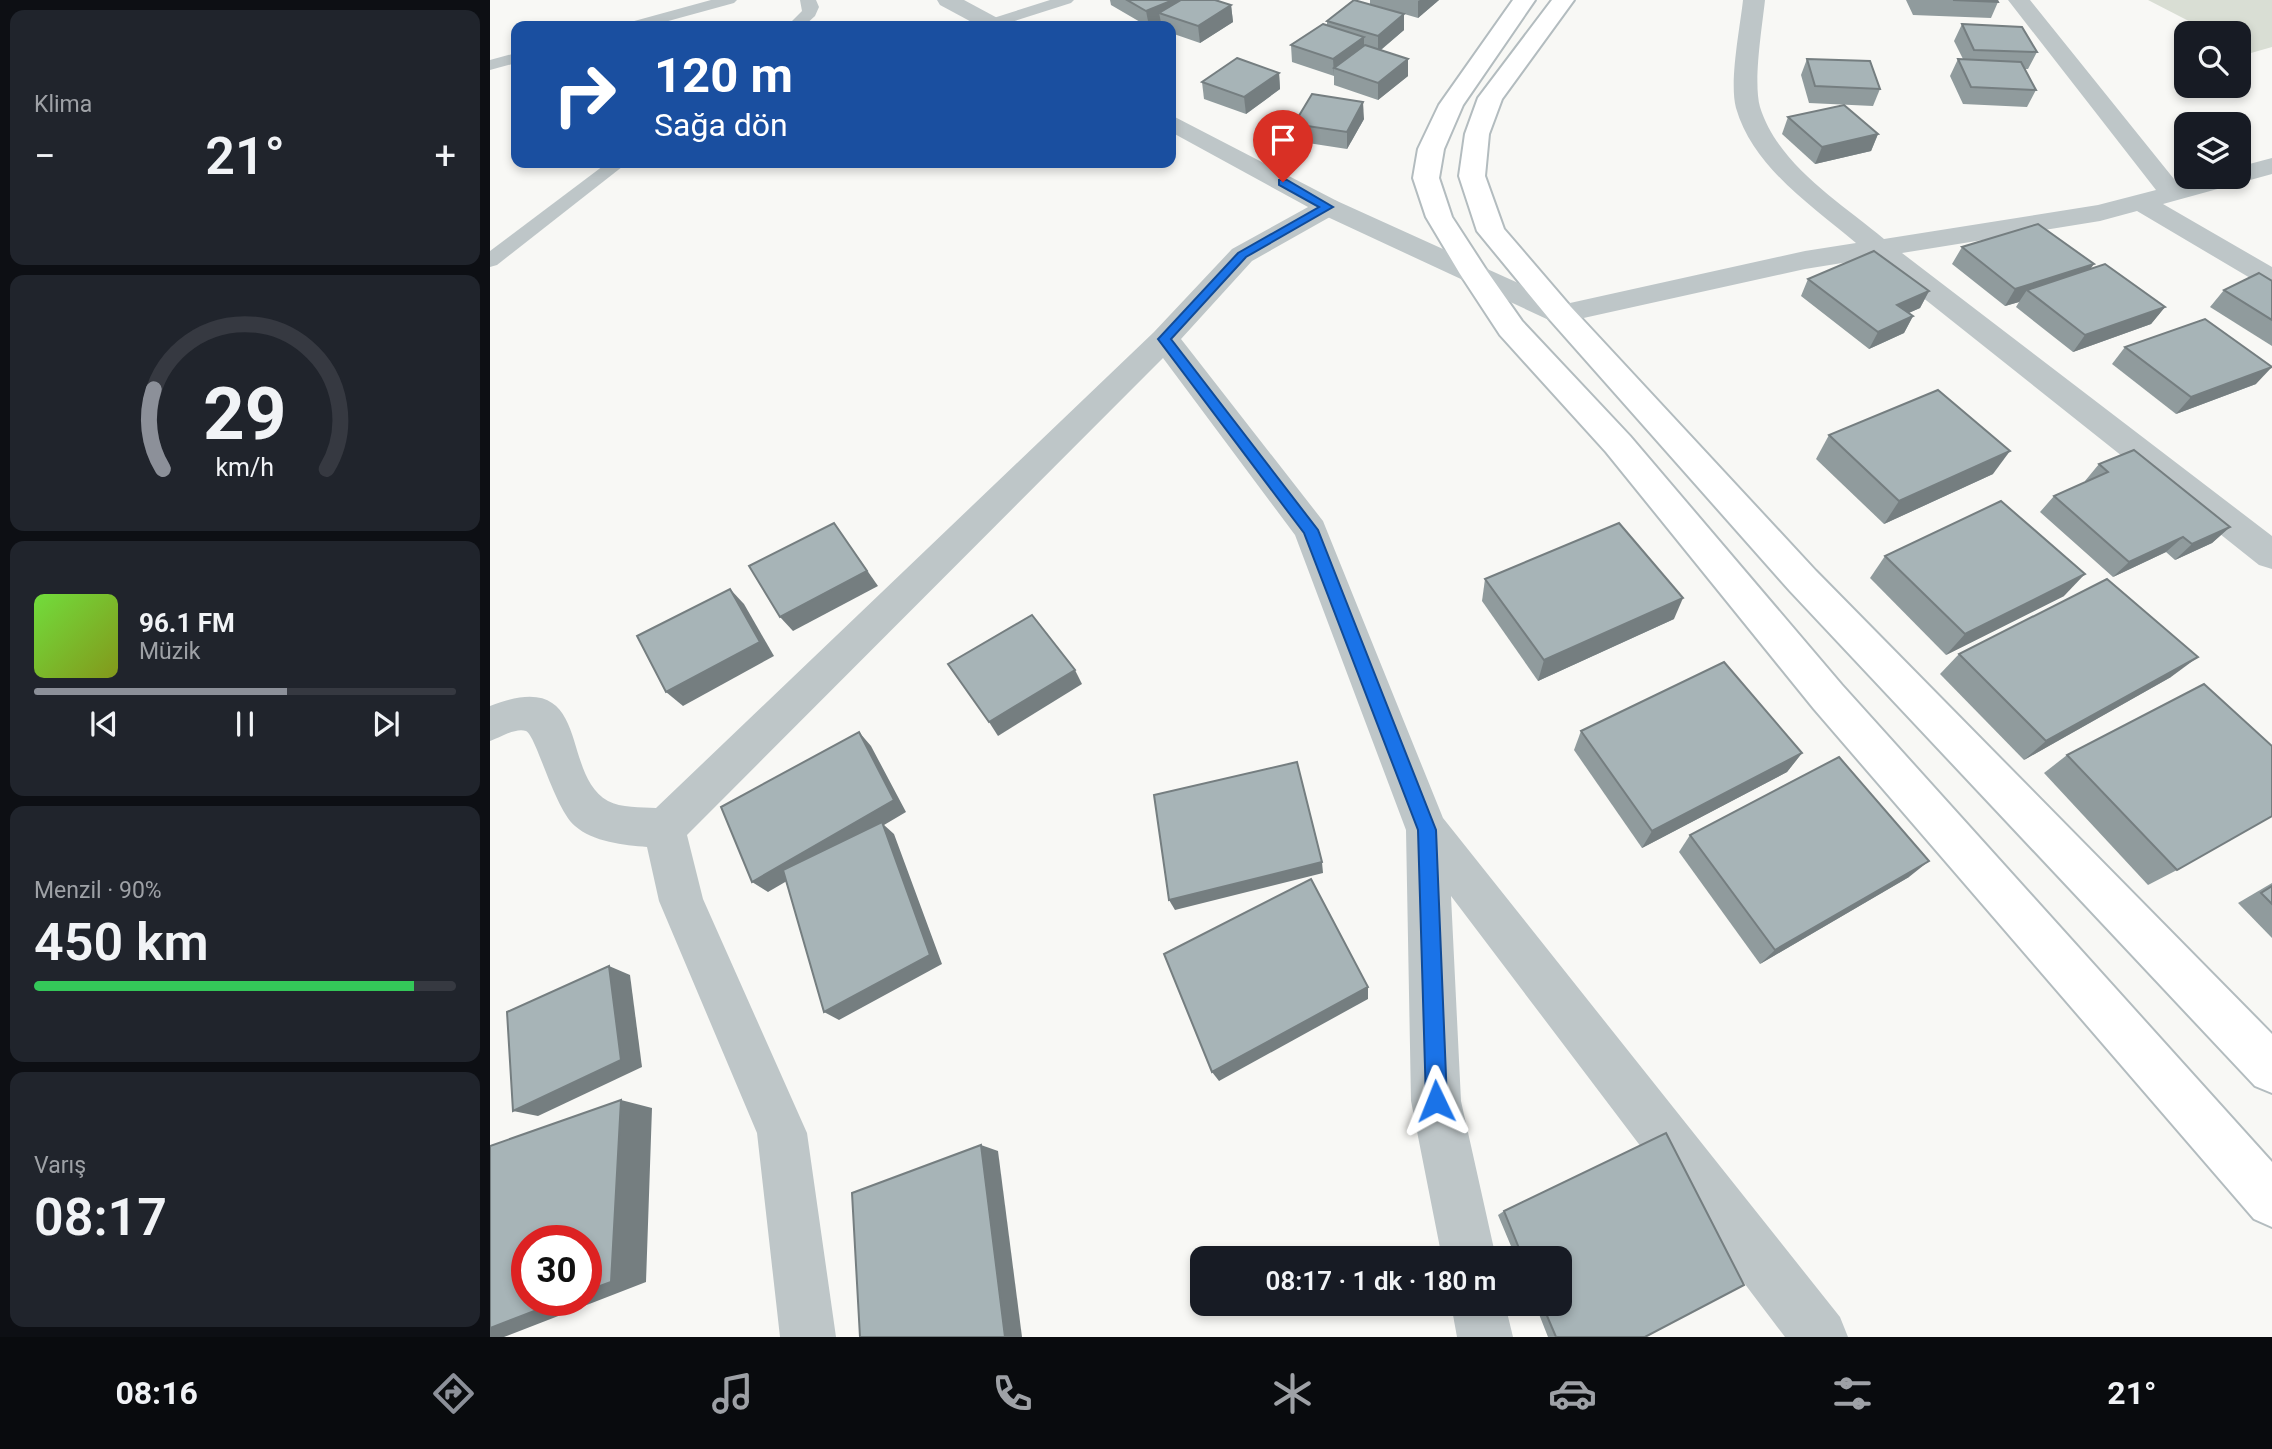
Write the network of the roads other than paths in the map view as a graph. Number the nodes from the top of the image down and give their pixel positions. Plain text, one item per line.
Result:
1 (729, 0) edge
2 (808, 0) edge
3 (948, 0) edge
4 (1066, 0) edge
5 (1524, 0) edge
6 (1563, 0) edge
7 (1754, 0) edge
8 (2020, 0) edge
9 (651, 21) edge
10 (800, 21) edge
11 (985, 21) edge
12 (1004, 21) edge
13 (511, 59) edge
14 (490, 65) edge
15 (1176, 125) edge
16 (2272, 166) edge
17 (611, 168) edge
18 (2251, 172) edge
19 (2187, 189) edge
20 (2172, 193) junction
21 (2140, 202) junction
22 (1328, 207) junction
23 (1878, 248) junction
24 (490, 261) edge
25 (1474, 274) junction
26 (2272, 279) edge
27 (1561, 314) junction
28 (1164, 339) junction
29 (2272, 555) edge
30 (490, 724) edge
31 (664, 829) junction
32 (1427, 830) junction
33 (2272, 1069) edge
34 (2272, 1201) edge
35 (1466, 1246) edge
36 (1481, 1316) edge
37 (808, 1337) edge
38 (1485, 1337) edge
39 (1820, 1337) edge

1 - 9 lane
2 - 10 lane
3 - 11 street
4 - 12 lane
5 - 25 main road
6 - 27 main road
7 - 23 street
8 - 20 street
13 - 14 lane
15 - 22 street
16 - 18 street
17 - 24 lane
19 - 20 street
20 - 21 street
21 - 23 street
21 - 26 street
22 - 25 street
22 - 28 street
23 - 27 street
23 - 29 street
25 - 27 street
25 - 34 main road
27 - 33 main road
28 - 31 street
28 - 32 street
30 - 31 street
31 - 37 street
32 - 35 street
32 - 39 street
36 - 38 street

